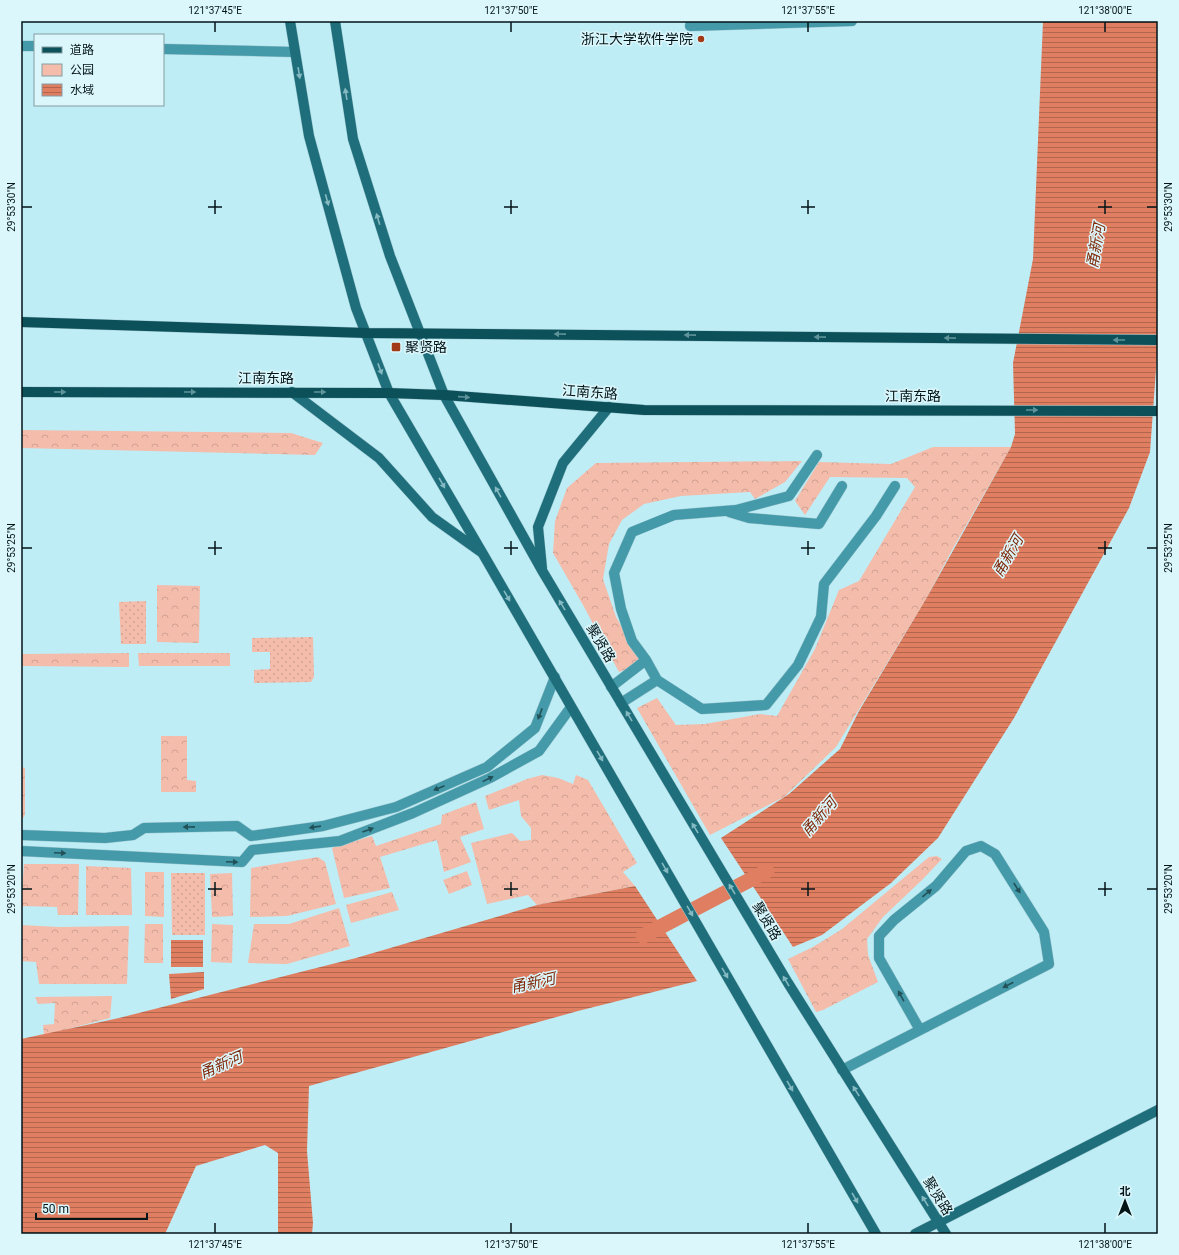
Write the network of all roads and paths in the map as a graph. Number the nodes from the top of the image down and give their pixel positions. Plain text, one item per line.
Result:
1 (290, 21) edge
2 (335, 21) edge
3 (690, 21) edge
4 (852, 21) edge
5 (21, 46) edge
6 (34, 46) edge
7 (164, 49) edge
8 (295, 52) junction
9 (21, 322) edge
10 (420, 332) junction
11 (367, 333) junction
12 (1158, 340) edge
13 (21, 392) edge
14 (292, 392) junction
15 (389, 393) junction
16 (444, 395) junction
17 (609, 407) junction
18 (1158, 411) edge
19 (818, 455) dead end
20 (842, 486) dead end
21 (896, 486) dead end
22 (725, 511) junction
23 (483, 554) junction
24 (543, 572) junction
25 (646, 660) junction
26 (554, 677) junction
27 (657, 680) junction
28 (611, 687) junction
29 (621, 703) junction
30 (571, 707) junction
31 (21, 835) edge
32 (21, 851) edge
33 (920, 1030) junction
34 (842, 1070) junction
35 (1158, 1110) edge
36 (938, 1222) junction
37 (876, 1234) edge
38 (915, 1234) edge
39 (946, 1234) edge

1 - 8 main road
10 -> 2 main road, 聚贤路
3 - 4 street
5 - 6 street
7 - 8 street
8 -> 11 main road
9 - 11 main road
10 - 11 main road
12 -> 10 main road
10 - 16 main road, 聚贤路
11 -> 15 main road
13 -> 14 main road, 江南东路
14 -> 15 main road, 江南东路
14 - 23 main road
15 - 16 main road, 江南东路
15 -> 23 main road
16 -> 17 main road, 江南东路
24 -> 16 main road, 聚贤路
17 -> 18 main road, 江南东路
17 - 24 main road
19 - 22 street
20 - 22 street
21 - 27 street
22 - 25 street
23 -> 26 main road
28 -> 24 main road, 聚贤路
25 - 27 street
25 - 28 street
26 - 30 main road
26 -> 31 street
27 - 29 street
28 - 29 main road, 聚贤路
34 -> 29 main road, 聚贤路
32 -> 30 street
30 -> 37 main road
33 -> 33 street
33 - 34 street
36 -> 34 main road, 聚贤路
35 - 36 main road
36 - 38 main road
36 - 39 main road, 聚贤路

